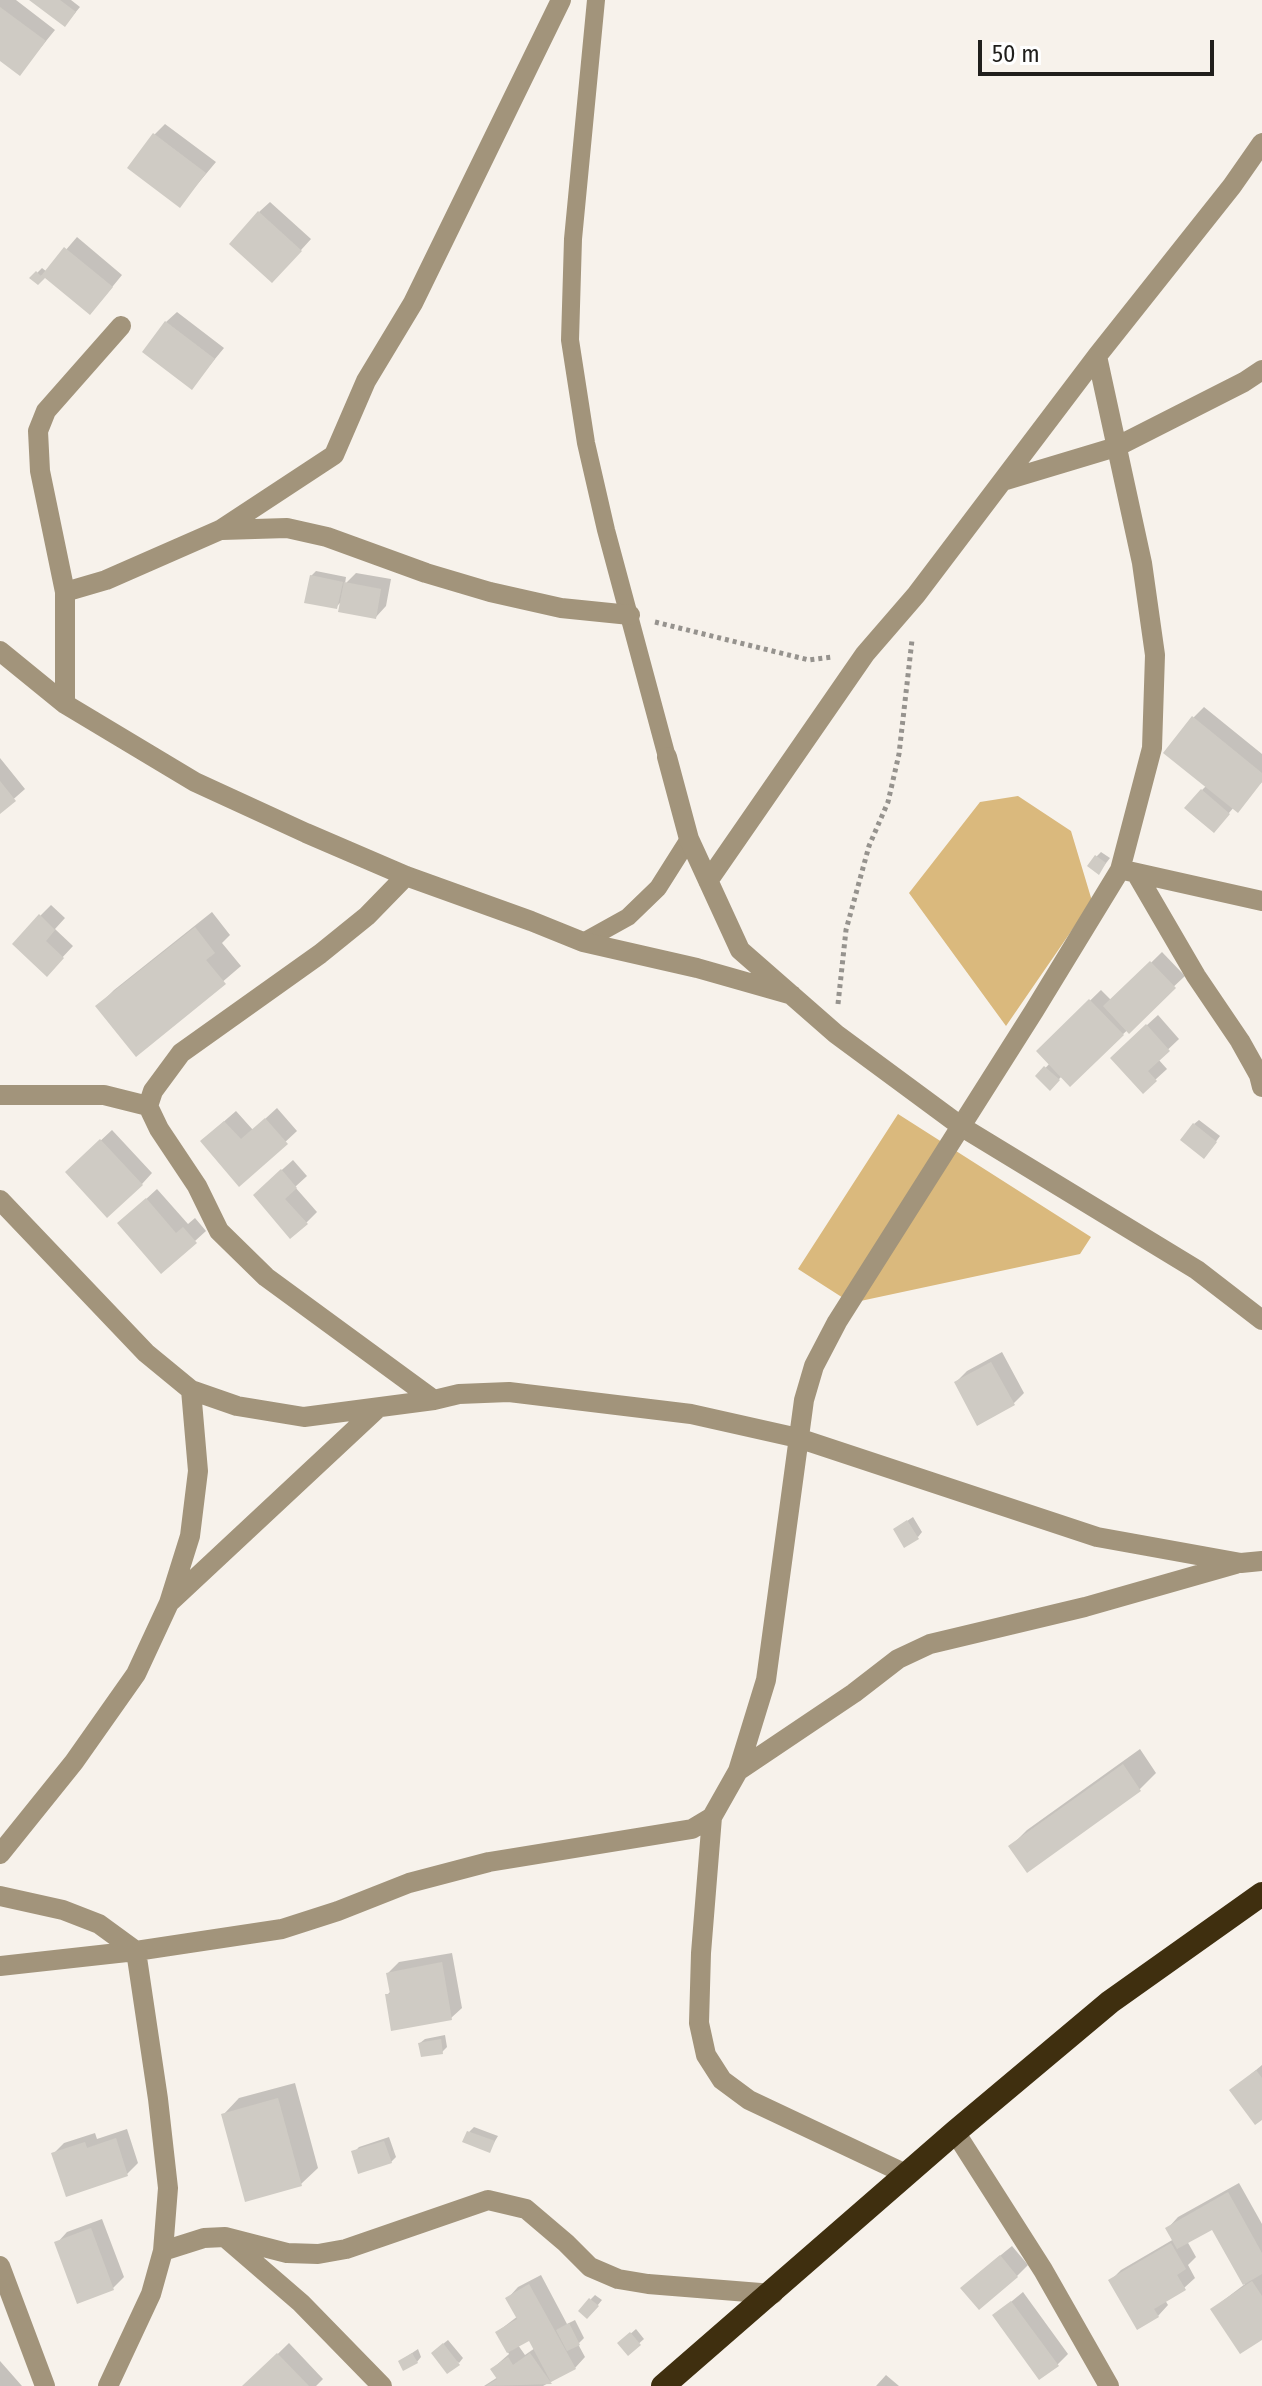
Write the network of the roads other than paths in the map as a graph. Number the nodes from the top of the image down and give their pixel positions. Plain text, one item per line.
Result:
1 (561, 0) edge
2 (596, 0) edge
3 (1262, 143) edge
4 (121, 326) dead end
5 (1097, 356) junction
6 (1262, 370) edge
7 (1116, 447) junction
8 (1003, 481) junction
9 (220, 530) junction
10 (65, 592) junction
11 (630, 615) junction
12 (0, 651) edge
13 (65, 704) junction
14 (667, 757) joint
15 (689, 839) junction
16 (1128, 871) junction
17 (406, 876) junction
18 (708, 881) junction
19 (1262, 901) edge
20 (583, 942) junction
21 (792, 995) junction
22 (1262, 1087) edge
23 (0, 1095) edge
24 (148, 1106) junction
25 (962, 1127) junction
26 (0, 1200) edge
27 (1262, 1320) edge
28 (191, 1390) junction
29 (434, 1400) junction
30 (378, 1408) junction
31 (798, 1438) junction
32 (1262, 1561) edge
33 (1241, 1563) junction
34 (169, 1603) junction
35 (738, 1771) junction
36 (712, 1817) junction
37 (0, 1854) edge
38 (1262, 1894) edge
39 (0, 1896) edge
40 (136, 1951) junction
41 (0, 1966) edge
42 (955, 2132) junction
43 (908, 2175) junction
44 (225, 2237) junction
45 (163, 2251) junction
46 (0, 2266) edge
47 (773, 2294) junction
48 (45, 2386) edge
49 (108, 2386) edge
50 (382, 2386) edge
51 (663, 2386) edge
52 (1109, 2386) edge

1 - 9 street
2 - 11 lane
3 - 5 street
4 - 10 street
5 - 7 street
5 - 8 street
6 - 7 street
7 - 8 street
7 - 16 street
8 - 18 street
9 - 10 street
9 - 11 street
10 - 13 street
11 - 14 lane
12 - 13 street
13 - 17 street
14 - 15 street
15 - 18 street
15 - 20 lane
16 - 19 street
16 - 22 street
16 - 25 street
17 - 20 street
17 - 24 street
18 - 21 street
20 - 21 street
21 - 25 street
23 - 24 street
24 - 29 street
25 - 27 street
25 - 31 street
26 - 28 street
28 - 30 street
28 - 34 street
29 - 30 street
29 - 31 street
30 - 34 street
31 - 33 street
31 - 35 street
32 - 33 street
33 - 35 street
34 - 37 street
35 - 36 street
36 - 40 street
36 - 43 street
38 - 42 highway
39 - 40 street
40 - 41 street
40 - 45 street
42 - 43 highway
42 - 52 street
43 - 47 highway
44 - 45 street
44 - 47 street
44 - 50 street
45 - 49 street
46 - 48 street
47 - 51 highway

